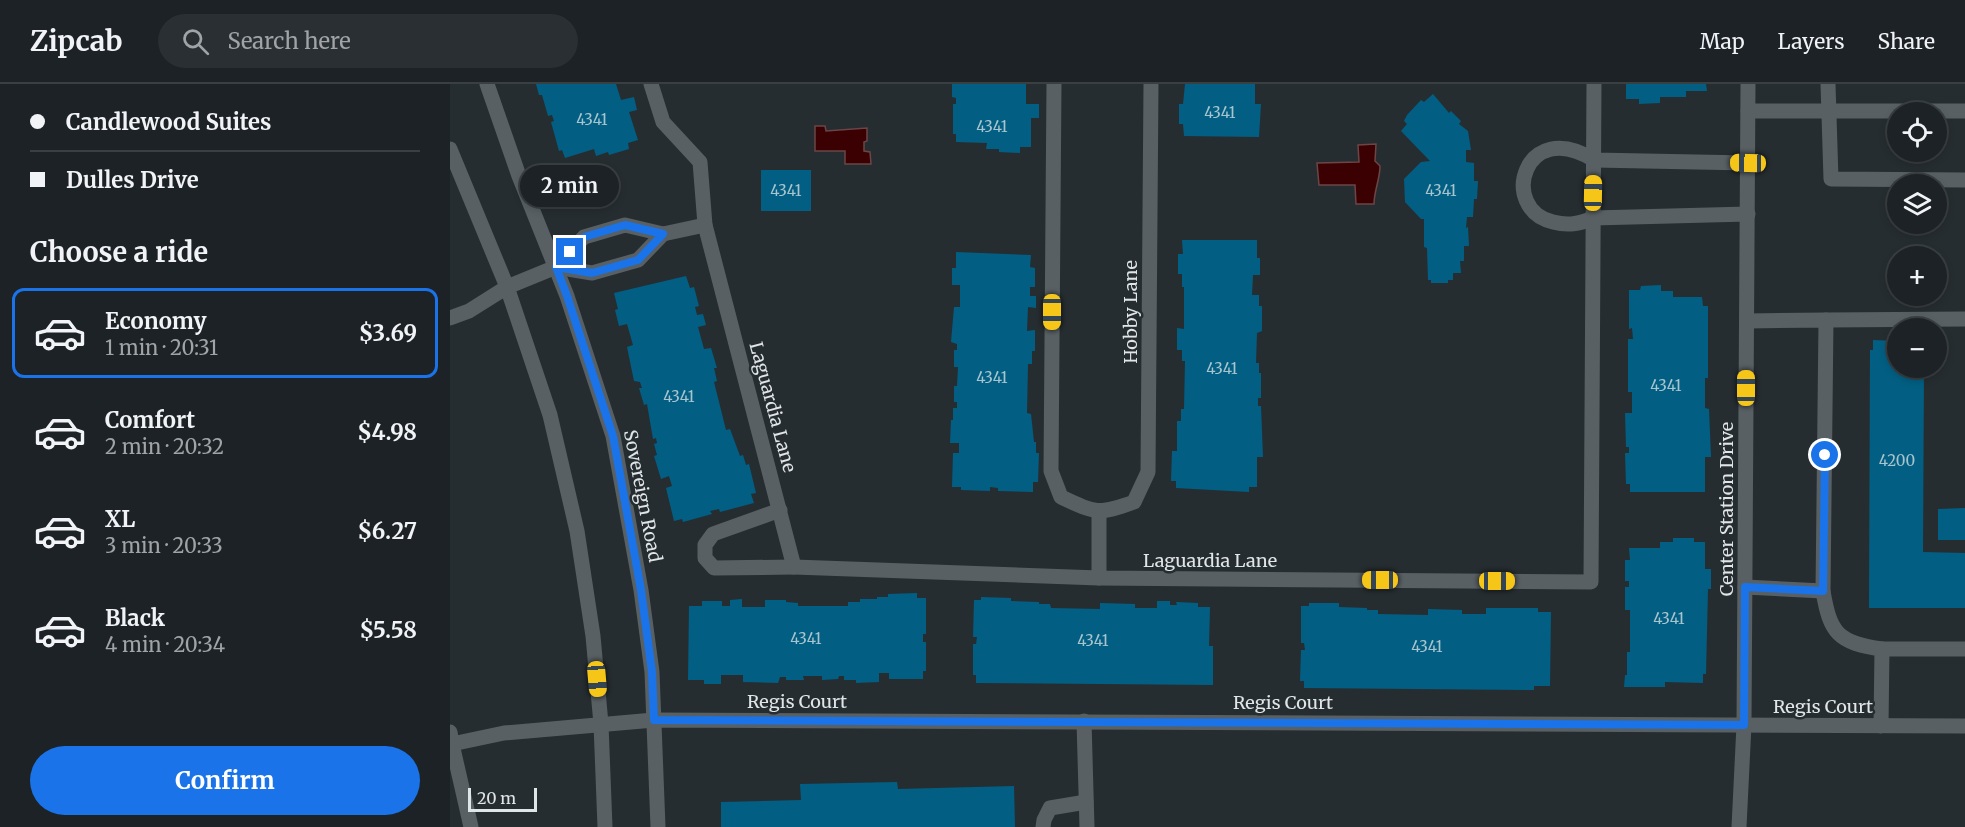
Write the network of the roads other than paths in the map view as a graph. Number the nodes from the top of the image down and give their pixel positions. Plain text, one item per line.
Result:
1 (487, 84) edge
2 (651, 84) edge
3 (1054, 84) edge
4 (1151, 84) edge
5 (1594, 84) edge
6 (1748, 84) edge
7 (1828, 84) edge
8 (1748, 111) junction
9 (1828, 111) junction
10 (1965, 111) edge
11 (450, 148) edge
12 (1593, 160) junction
13 (1748, 163) junction
14 (1965, 180) edge
15 (1748, 214) junction
16 (1593, 218) junction
17 (705, 225) junction
18 (663, 234) junction
19 (556, 267) junction
20 (507, 287) junction
21 (450, 318) edge
22 (1965, 319) edge
23 (1826, 320) junction
24 (1747, 321) junction
25 (780, 510) junction
26 (1099, 511) junction
27 (794, 567) junction
28 (1099, 578) junction
29 (1745, 587) junction
30 (1823, 591) junction
31 (1882, 648) junction
32 (1965, 649) edge
33 (654, 720) junction
34 (1084, 721) junction
35 (601, 724) junction
36 (1744, 725) junction
37 (1881, 726) junction
38 (1965, 726) edge
39 (451, 738) edge
40 (1086, 802) junction
41 (471, 827) edge
42 (605, 827) edge
43 (658, 827) edge
44 (1043, 827) edge
45 (1087, 827) edge
46 (1739, 827) edge

1 - 19 street, Sovereign Road
2 - 17 street, Laguardia Lane
3 - 26 street
4 - 26 street, Hobby Lane
5 - 12 street
6 - 8 street, Center Station Drive
7 - 9 street
8 - 9 street
8 - 13 street, Center Station Drive
9 - 10 street
9 - 14 street
11 - 20 street
12 - 13 street
12 - 16 street, Laguardia Lane
12 - 16 street
13 - 15 street, Center Station Drive
15 - 16 street
15 - 24 street, Center Station Drive
16 - 28 street, Laguardia Lane
17 - 18 street
17 - 25 street, Laguardia Lane
18 - 19 street
18 - 19 street
19 - 20 street
19 - 33 street, Sovereign Road
20 - 21 street
20 - 35 street
22 - 23 street
23 - 24 street
23 - 30 street
24 - 29 street, Center Station Drive
25 - 27 street, Laguardia Lane
25 - 27 street
26 - 28 street
27 - 28 street, Laguardia Lane
29 - 30 street
29 - 36 street, Center Station Drive
30 - 31 street
31 - 32 street
31 - 37 street
33 - 34 street, Regis Court
33 - 35 street, Regis Court
33 - 43 street, Sovereign Road
34 - 36 street, Regis Court
34 - 40 street
35 - 39 street, Regis Court
35 - 42 street
36 - 37 street, Regis Court
36 - 46 street, Center Station Drive
37 - 38 street, Regis Court
39 - 41 street
40 - 44 street
40 - 45 street

